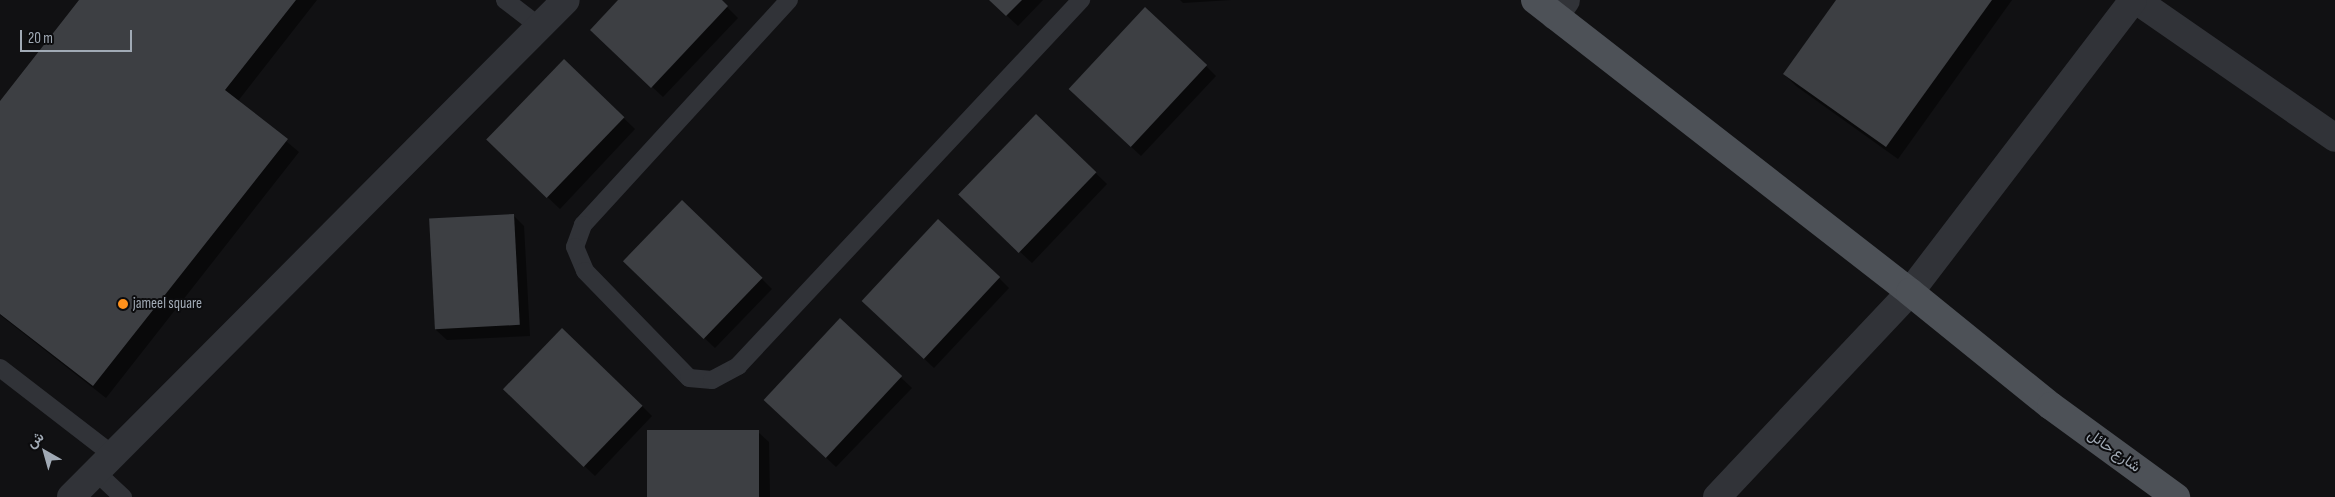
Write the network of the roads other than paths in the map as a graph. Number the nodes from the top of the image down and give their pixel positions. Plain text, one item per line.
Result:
1 (505, 0) edge
2 (566, 0) edge
3 (789, 0) edge
4 (1081, 0) edge
5 (2135, 0) edge
6 (1552, 5) edge
7 (540, 27) junction
8 (2335, 138) edge
9 (1910, 292) junction
10 (0, 368) edge
11 (104, 464) junction
12 (71, 497) edge
13 (123, 497) edge
14 (1717, 497) edge
15 (2176, 497) edge

1 - 7 lane
2 - 7 street
3 - 4 lane
5 - 8 street
5 - 9 street
6 - 9 main road, شارع حائل
7 - 11 street
9 - 14 street
9 - 15 main road, شارع حائل
10 - 11 lane
11 - 12 street
11 - 13 lane

